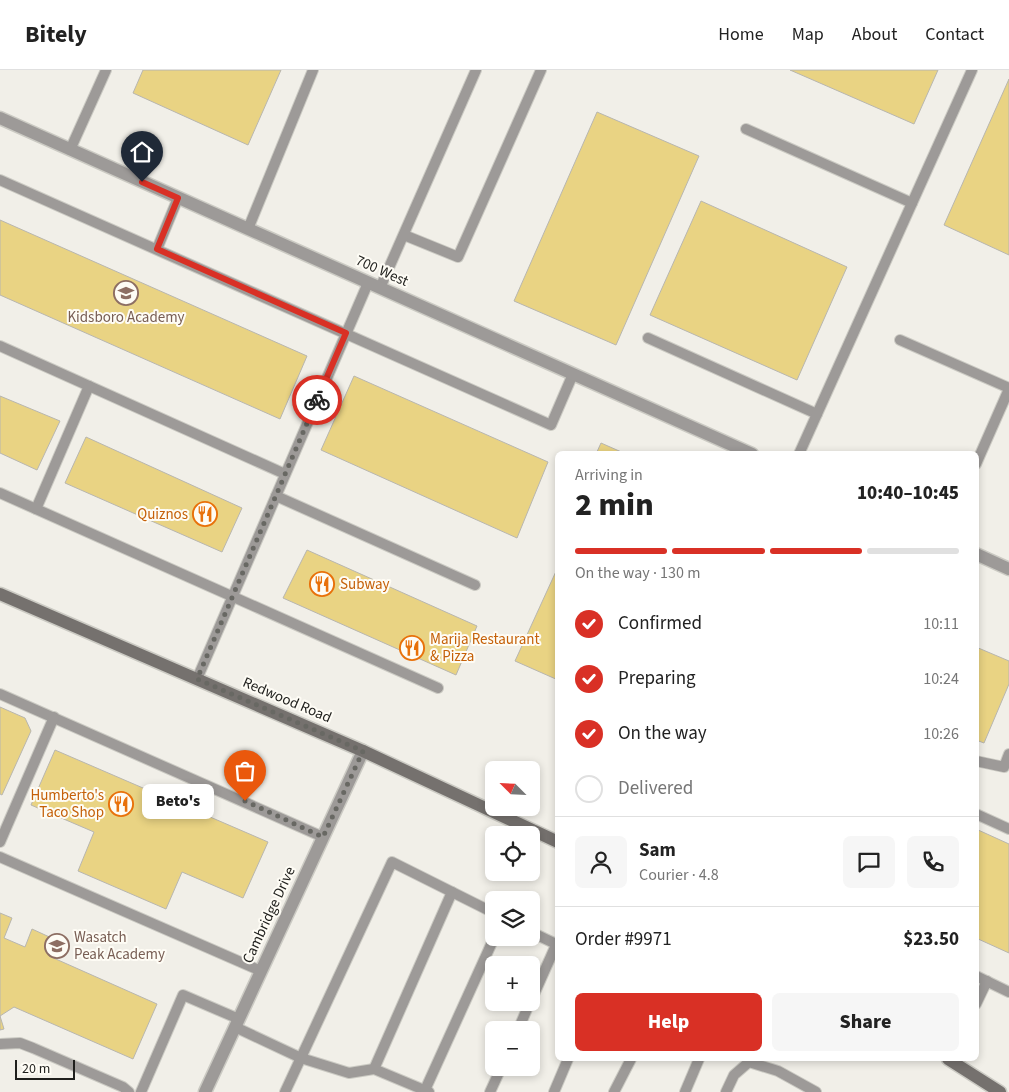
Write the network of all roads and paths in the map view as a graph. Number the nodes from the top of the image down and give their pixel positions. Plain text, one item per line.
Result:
1 (106, 70) edge
2 (312, 70) edge
3 (476, 70) edge
4 (540, 70) edge
5 (972, 70) edge
6 (0, 118) edge
7 (746, 129) dead end
8 (70, 150) junction
9 (0, 180) edge
10 (178, 198) junction
11 (912, 203) junction
12 (248, 229) junction
13 (404, 235) junction
14 (157, 249) junction
15 (368, 282) junction
16 (380, 288) junction
17 (346, 333) junction
18 (648, 338) dead end
19 (900, 340) dead end
20 (0, 346) edge
21 (573, 374) junction
22 (88, 386) junction
23 (1009, 388) edge
24 (817, 414) junction
25 (745, 451) edge
26 (800, 451) edge
27 (979, 457) edge
28 (285, 474) junction
29 (0, 493) edge
30 (276, 496) junction
31 (36, 509) junction
32 (979, 555) edge
33 (1009, 569) edge
34 (475, 584) dead end
35 (0, 594) edge
36 (233, 596) junction
37 (197, 679) junction
38 (438, 688) dead end
39 (0, 694) edge
40 (54, 718) junction
41 (363, 751) junction
42 (1009, 754) edge
43 (979, 762) edge
44 (979, 815) edge
45 (1009, 829) edge
46 (323, 837) junction
47 (555, 841) edge
48 (0, 842) edge
49 (0, 857) edge
50 (452, 892) junction
51 (485, 908) edge
52 (540, 936) edge
53 (555, 944) edge
54 (490, 946) edge
55 (555, 949) edge
56 (261, 971) junction
57 (979, 978) edge
58 (540, 982) edge
59 (987, 982) junction
60 (1009, 992) edge
61 (979, 998) edge
62 (237, 1023) junction
63 (0, 1044) edge
64 (301, 1058) junction
65 (567, 1061) edge
66 (630, 1061) edge
67 (698, 1061) edge
68 (953, 1061) edge
69 (374, 1069) junction
70 (497, 1076) edge
71 (427, 1091) edge
72 (129, 1092) edge
73 (141, 1092) edge
74 (205, 1092) edge
75 (285, 1092) edge
76 (490, 1092) edge
77 (554, 1092) edge
78 (614, 1092) edge
79 (685, 1092) edge
80 (726, 1092) edge
81 (816, 1092) edge
82 (1000, 1092) edge

1 - 8 lane
2 - 12 lane
3 - 13 lane
4 - 13 lane
5 - 11 lane
6 - 8 street, 700 West
7 - 11 lane
8 - 10 street, 700 West
9 - 14 lane
10 - 12 street, 700 West
10 - 14 lane
11 - 24 lane
12 - 15 street, 700 West
13 - 16 lane
14 - 17 lane
15 - 16 street, 700 West
15 - 17 lane
16 - 21 street, 700 West
17 - 21 lane
17 - 28 lane
18 - 24 lane
19 - 23 lane
20 - 22 lane
21 - 25 street, 700 West
22 - 28 lane
22 - 31 lane
23 - 27 lane
24 - 26 lane
28 - 30 lane
29 - 31 lane
30 - 34 lane
30 - 36 lane
31 - 36 lane
32 - 33 street
35 - 37 main road, Redwood Road
36 - 37 lane
36 - 38 lane
37 - 41 main road, Redwood Road
39 - 40 lane
40 - 46 lane
40 - 48 lane
41 - 46 street, Cambridge Drive
41 - 47 main road, Redwood Road
42 - 43 lane
44 - 45 lane
46 - 56 street, Cambridge Drive
49 - 56 lane
50 - 51 lane
50 - 64 lane
50 - 69 lane
52 - 53 lane
54 - 71 lane
55 - 58 lane
56 - 62 street, Cambridge Drive
57 - 59 lane
59 - 60 lane
59 - 61 lane
62 - 64 lane
62 - 73 lane
62 - 74 street, Cambridge Drive
63 - 72 lane
64 - 69 lane
64 - 75 lane
65 - 77 lane
66 - 78 lane
67 - 79 lane
68 - 82 main road
69 - 71 lane
70 - 76 lane
80 - 81 lane

